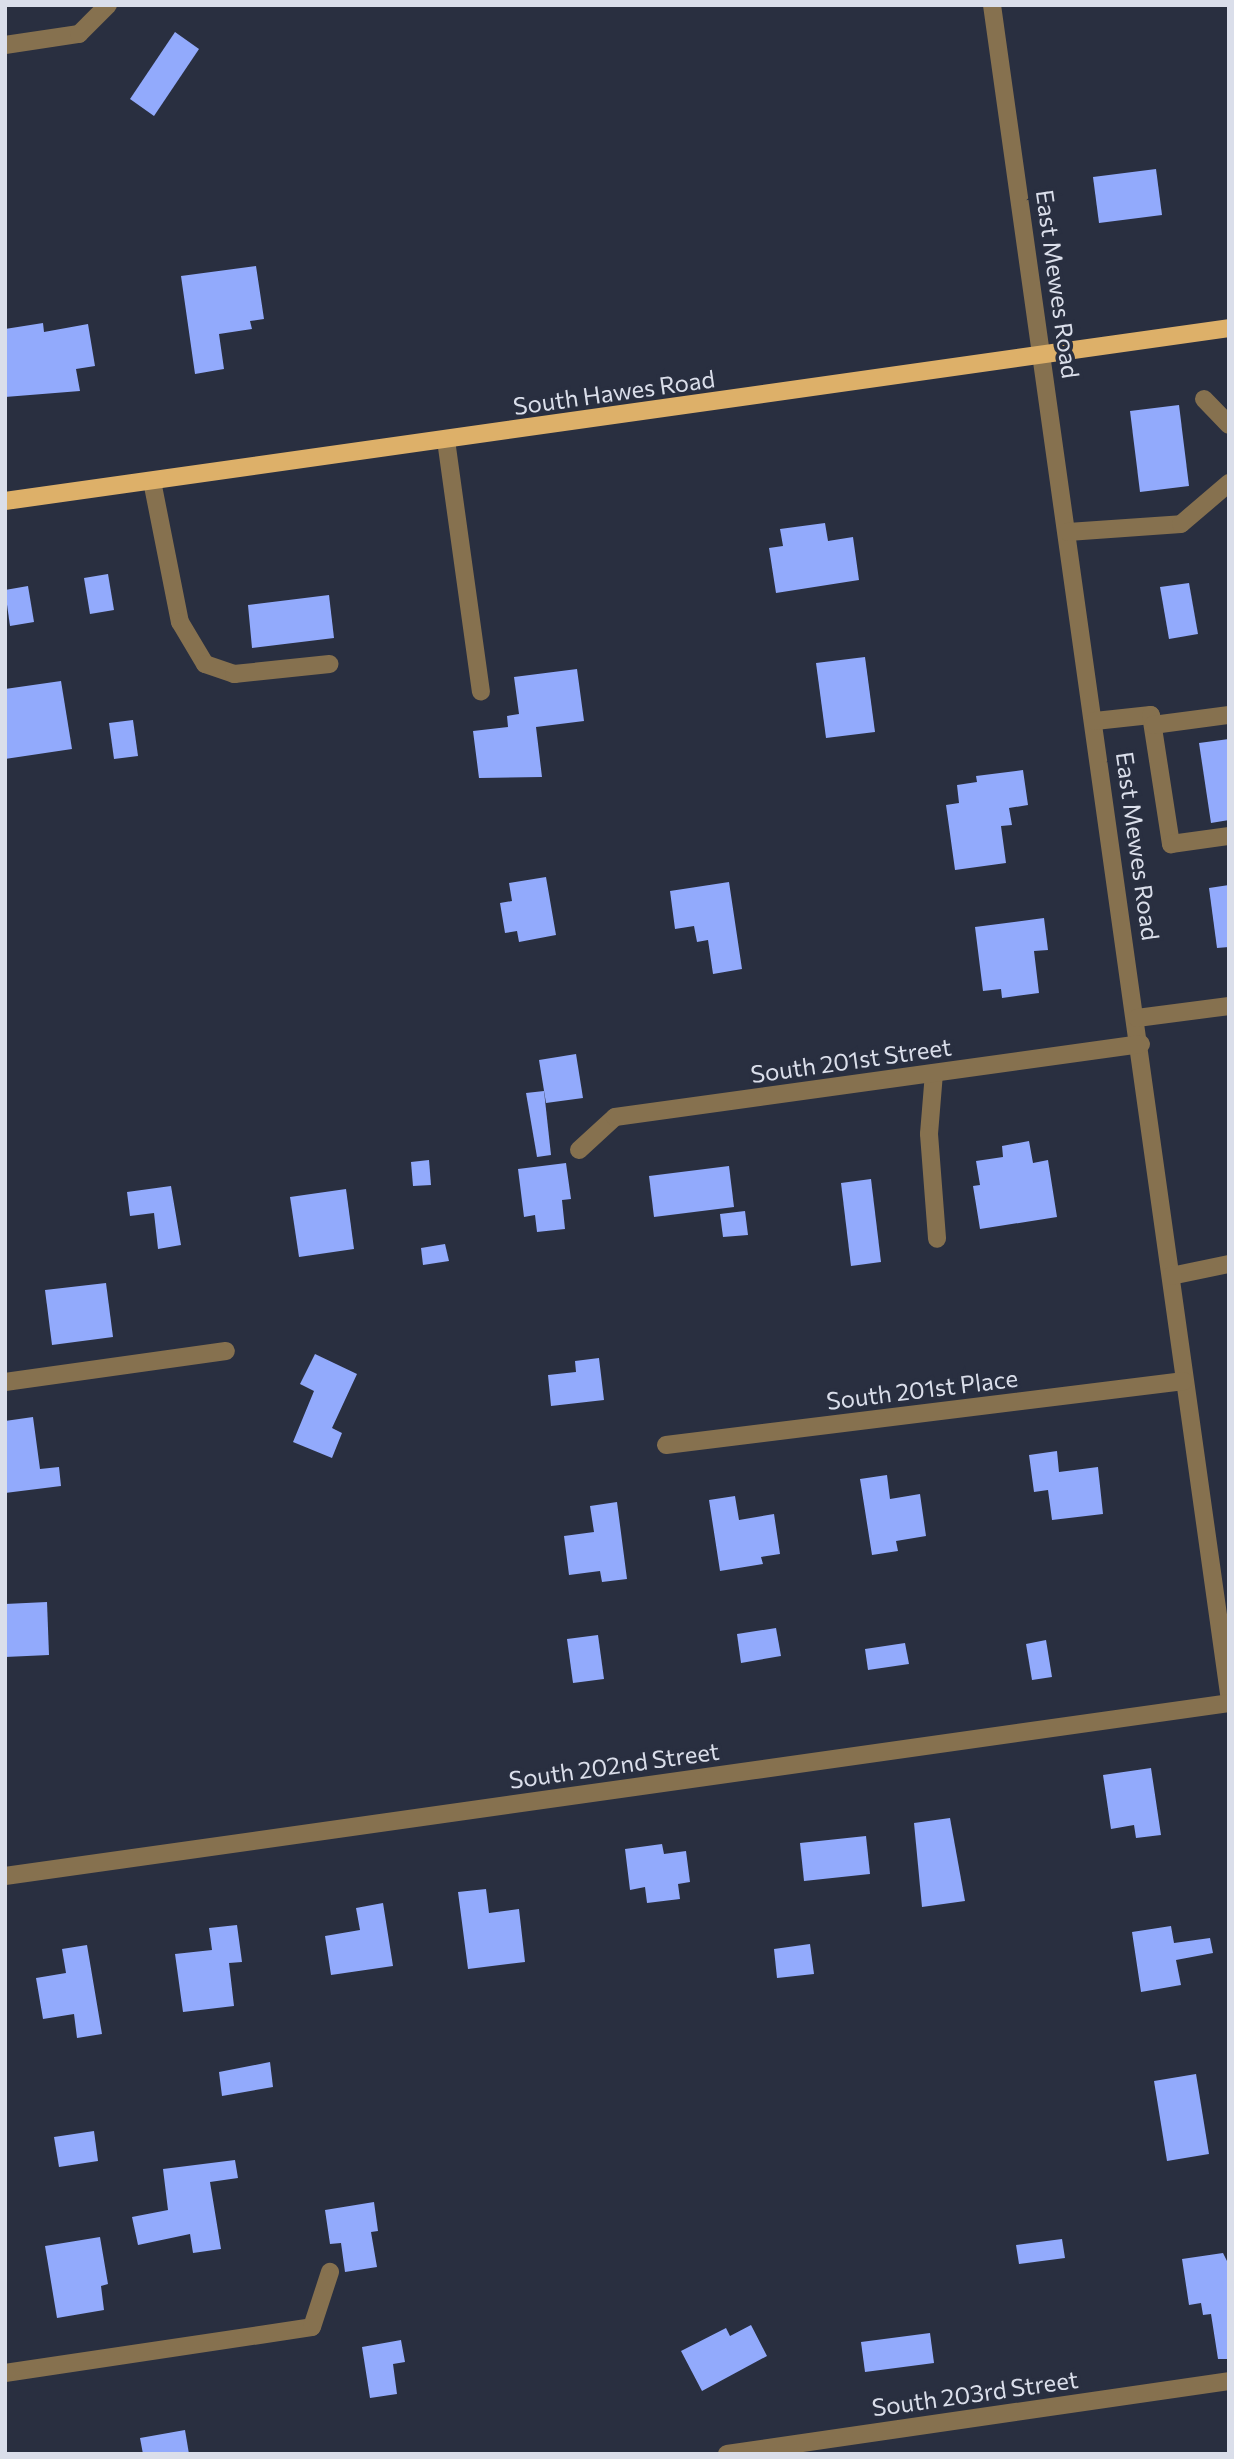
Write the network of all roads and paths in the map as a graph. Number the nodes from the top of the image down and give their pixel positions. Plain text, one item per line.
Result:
1 (108, 5) edge
2 (992, 5) edge
3 (5, 46) edge
4 (1229, 328) edge
5 (1043, 354) junction
6 (1204, 399) dead end
7 (1229, 425) edge
8 (446, 440) junction
9 (152, 481) junction
10 (1229, 483) edge
11 (5, 501) edge
12 (1069, 532) junction
13 (330, 664) dead end
14 (481, 692) dead end
15 (1229, 715) edge
16 (1096, 721) junction
17 (1153, 725) junction
18 (1229, 836) edge
19 (1229, 1006) edge
20 (1137, 1018) junction
21 (1141, 1044) junction
22 (934, 1073) junction
23 (579, 1150) dead end
24 (937, 1239) dead end
25 (1229, 1264) edge
26 (1171, 1276) junction
27 (226, 1351) dead end
28 (1184, 1381) junction
29 (5, 1382) edge
30 (666, 1445) dead end
31 (1221, 1586) edge
32 (1229, 1694) edge
33 (1229, 1703) edge
34 (5, 1876) edge
35 (330, 2272) dead end
36 (5, 2373) edge
37 (1229, 2381) edge
38 (727, 2454) edge

1 - 3 street
2 - 5 street, East Mewes Road
4 - 5 main road, South Hawes Road
5 - 8 main road, South Hawes Road
5 - 12 street, East Mewes Road
6 - 7 street
8 - 9 main road, South Hawes Road
8 - 14 street
9 - 11 main road, South Hawes Road
9 - 13 street
10 - 12 street
12 - 16 street, East Mewes Road
15 - 17 street
16 - 17 street
16 - 20 street, East Mewes Road
17 - 18 street
19 - 20 street
20 - 21 street, East Mewes Road
21 - 22 street, South 201st Street
21 - 26 street, East Mewes Road
22 - 23 street, South 201st Street
22 - 24 street
25 - 26 street
26 - 28 street, East Mewes Road
27 - 29 street
28 - 30 street, South 201st Place
28 - 31 street, East Mewes Road
31 - 32 street, East Mewes Road
33 - 34 street, South 202nd Street
35 - 36 street
37 - 38 street, South 203rd Street

